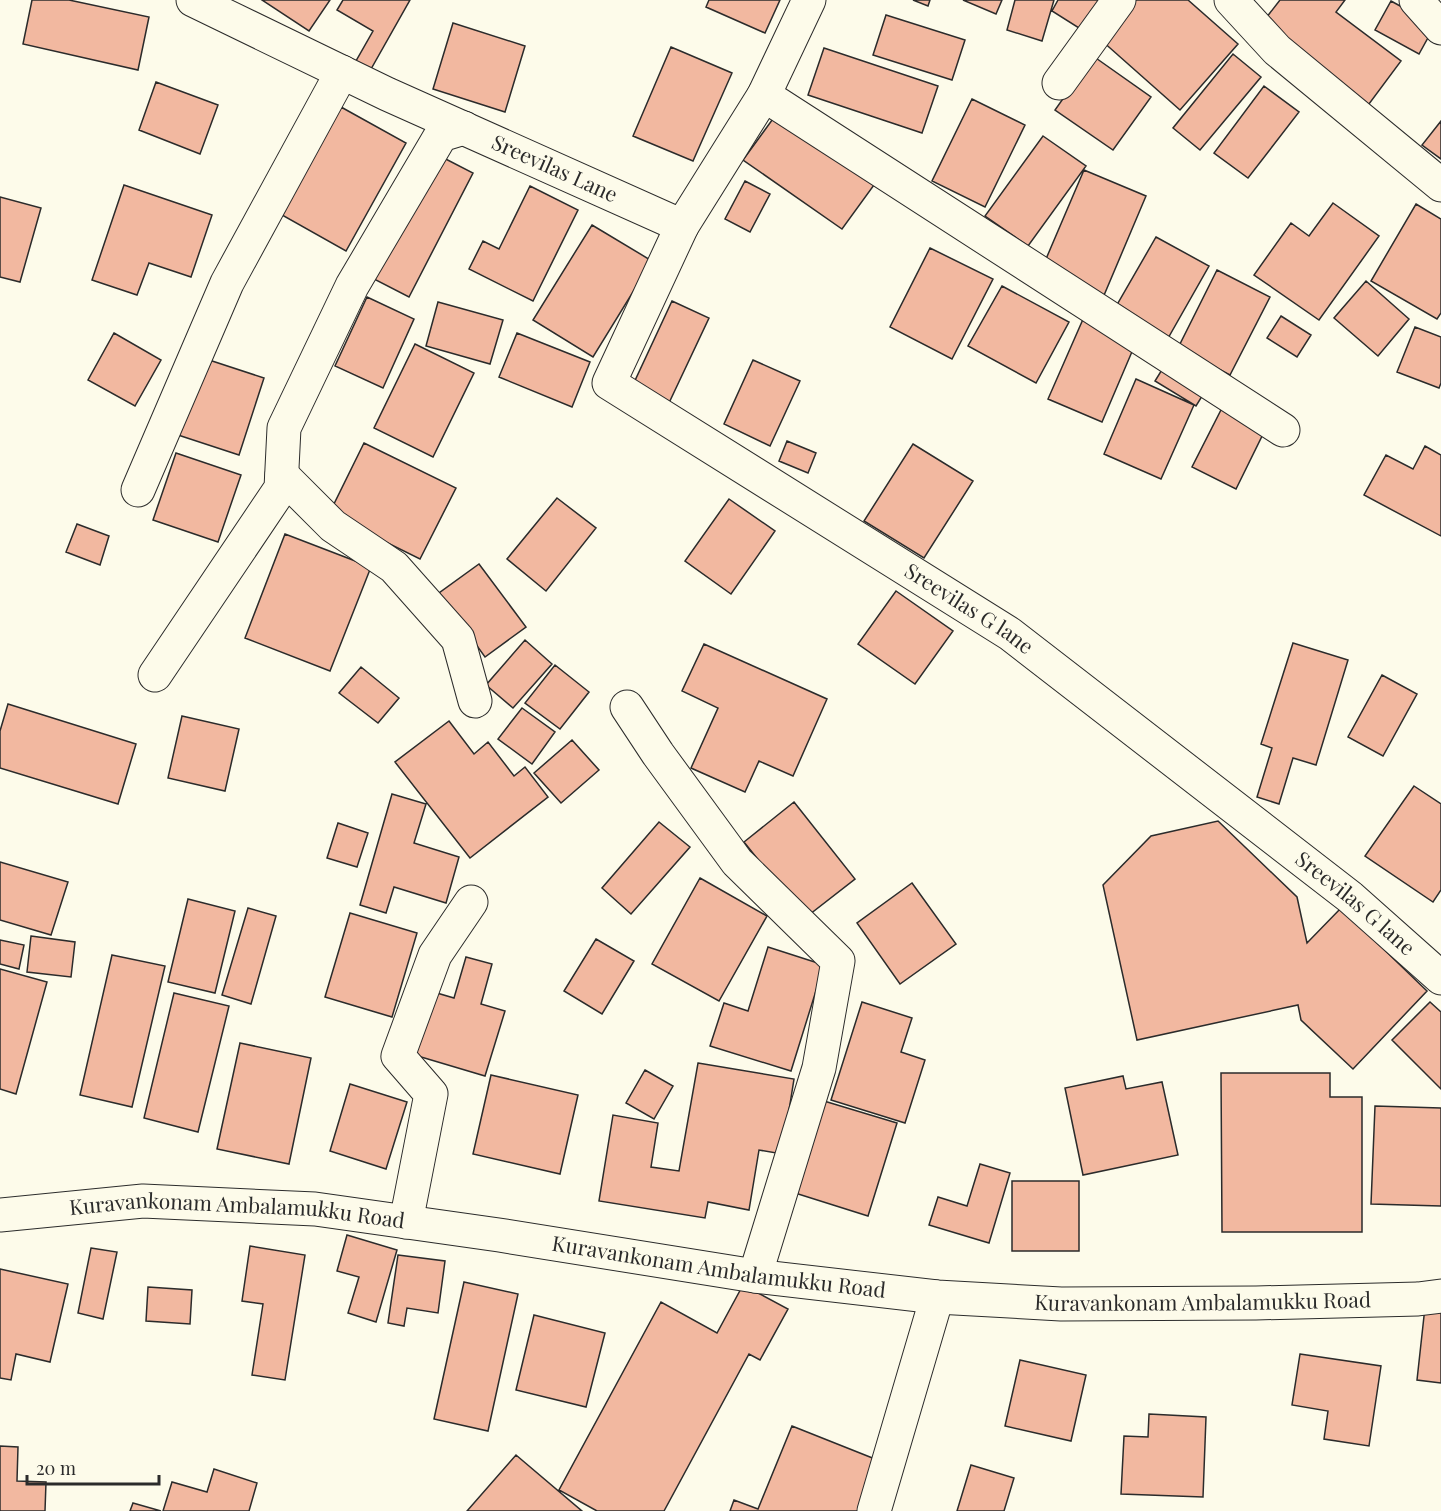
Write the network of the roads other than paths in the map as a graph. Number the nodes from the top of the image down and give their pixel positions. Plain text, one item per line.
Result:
1 (193, 0) edge
2 (809, 0) edge
3 (1119, 0) edge
4 (1232, 0) edge
5 (1416, 0) edge
6 (1441, 28) edge
7 (342, 72) junction
8 (1059, 83) dead end
9 (764, 95) junction
10 (464, 128) junction
11 (1441, 185) edge
12 (682, 226) junction
13 (1283, 430) dead end
14 (282, 475) junction
15 (138, 490) dead end
16 (155, 675) dead end
17 (475, 701) dead end
18 (627, 706) dead end
19 (471, 902) dead end
20 (1441, 978) edge
21 (0, 1215) edge
22 (406, 1222) junction
23 (755, 1276) junction
24 (1441, 1296) edge
25 (937, 1298) junction
26 (874, 1511) edge

1 - 7 street, Sreevilas Lane
2 - 9 street
3 - 8 street
4 - 11 street
5 - 6 street
7 - 10 street, Sreevilas Lane
7 - 15 street
9 - 12 street
9 - 13 street
10 - 12 street, Sreevilas Lane
10 - 14 street
12 - 20 street, Sreevilas G lane
14 - 16 street
14 - 17 street
18 - 23 street
19 - 22 street
21 - 22 street, Kuravankonam Ambalamukku Road
22 - 23 street, Kuravankonam Ambalamukku Road
23 - 25 street, Kuravankonam Ambalamukku Road
24 - 25 street, Kuravankonam Ambalamukku Road
25 - 26 street

